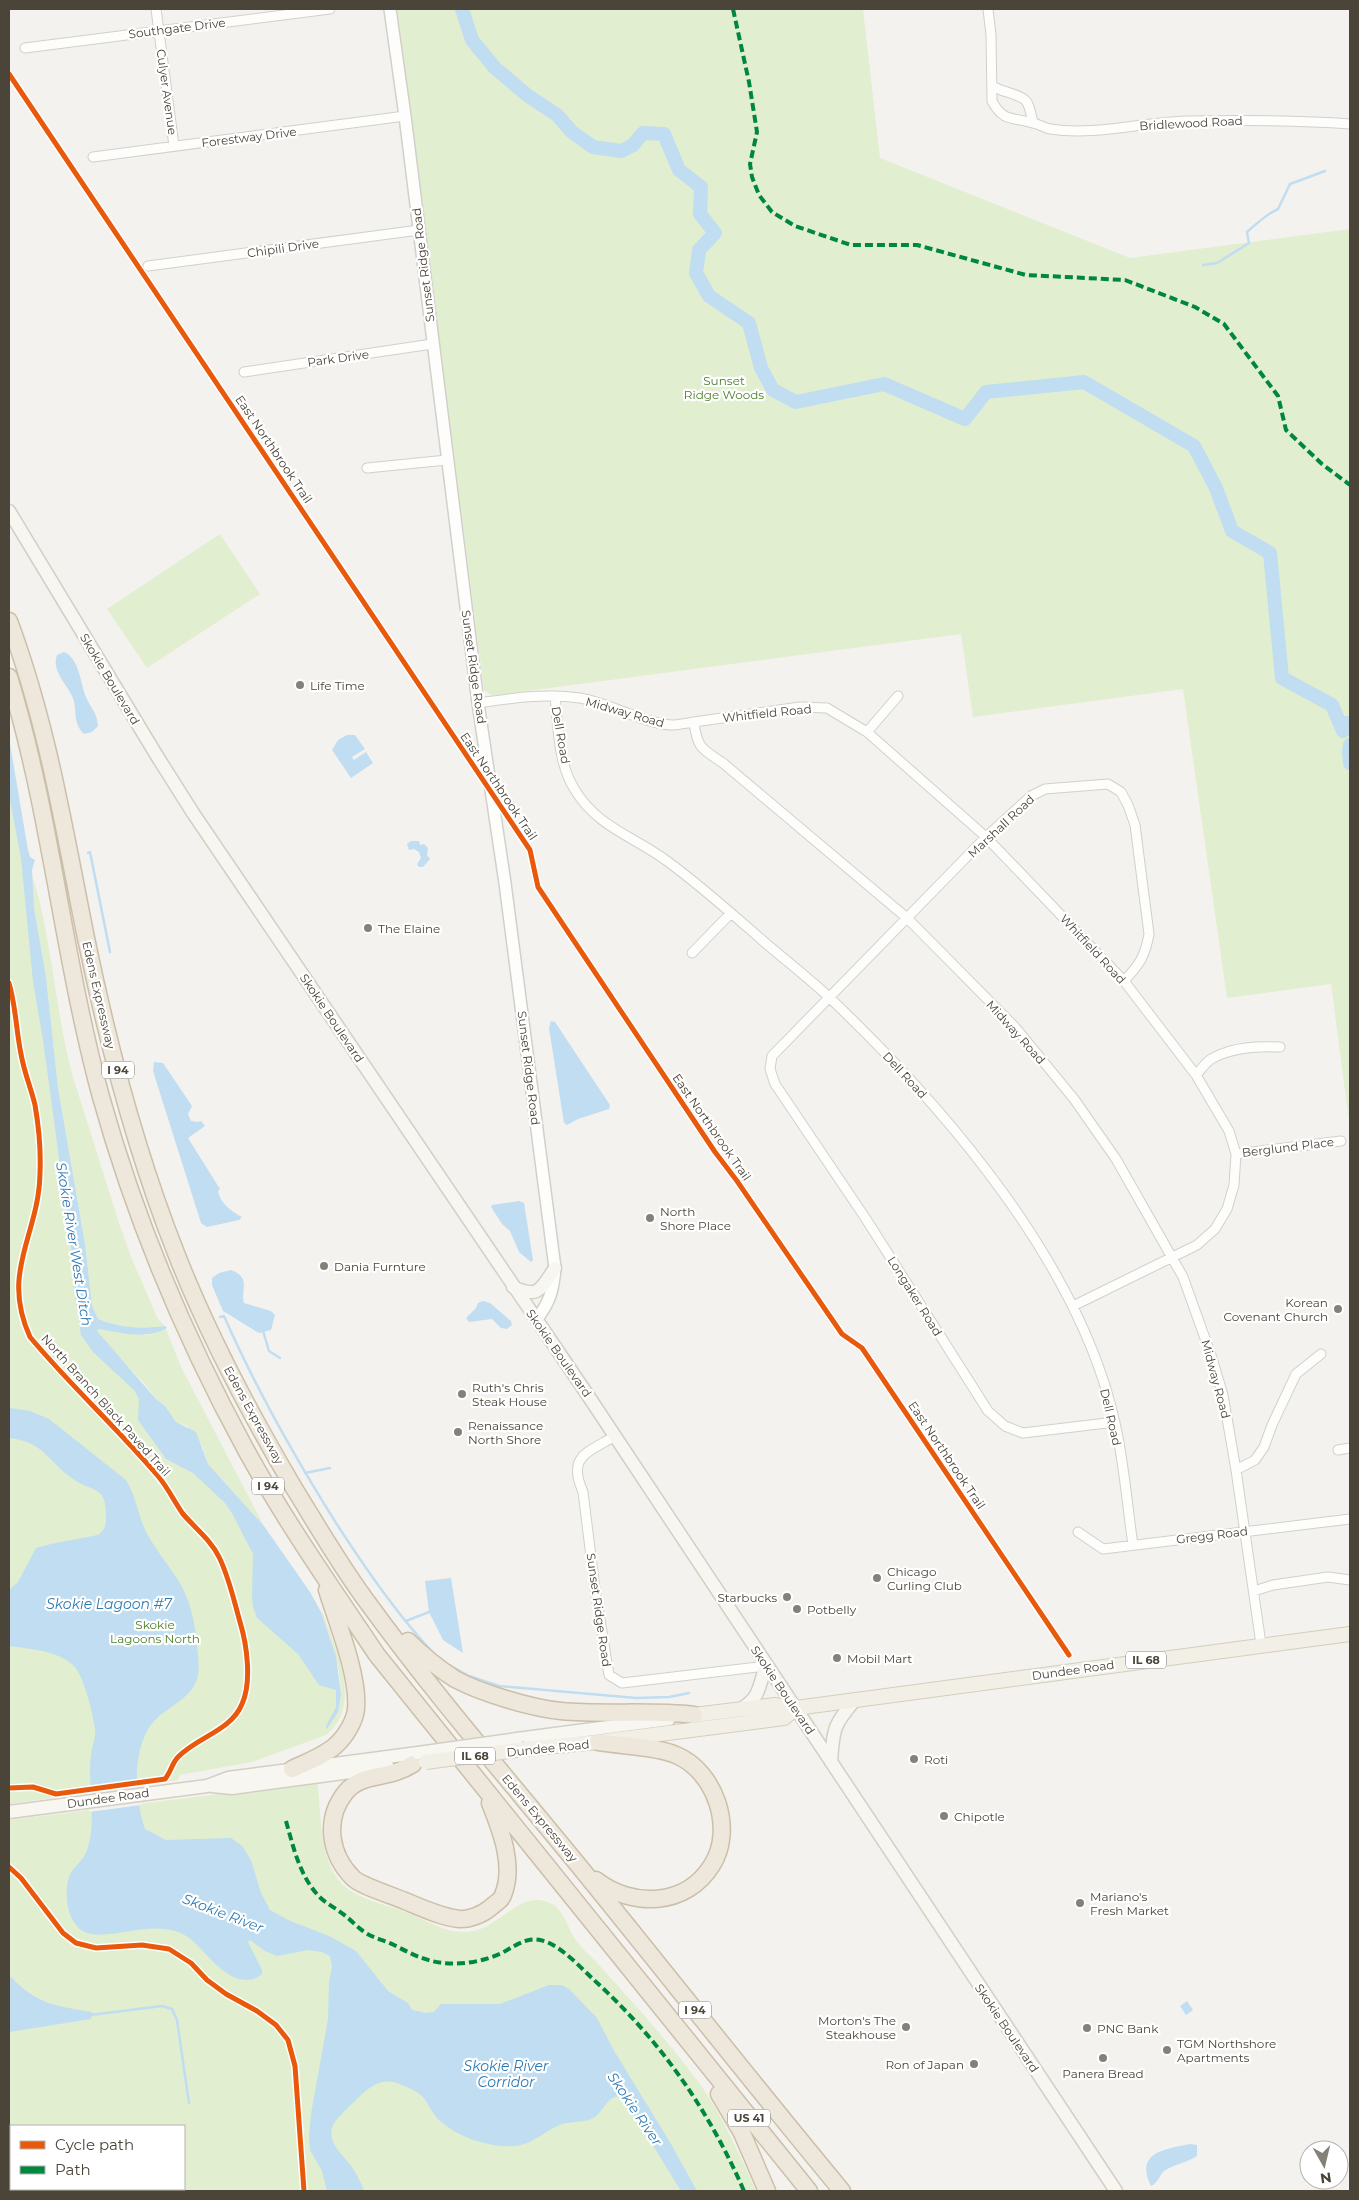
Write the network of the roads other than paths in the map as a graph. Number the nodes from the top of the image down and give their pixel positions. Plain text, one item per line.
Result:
1 (156, 9) edge
2 (330, 9) edge
3 (390, 9) edge
4 (988, 9) edge
5 (159, 30) junction
6 (24, 48) dead end
7 (992, 86) junction
8 (405, 116) junction
9 (1033, 122) junction
10 (1350, 124) edge
11 (174, 146) junction
12 (93, 157) dead end
13 (419, 230) junction
14 (148, 266) dead end
15 (432, 344) junction
16 (244, 372) dead end
17 (447, 460) junction
18 (367, 468) dead end
19 (9, 511) edge
20 (9, 620) edge
21 (9, 677) edge
22 (555, 696) junction
23 (898, 696) dead end
24 (478, 703) junction
25 (694, 722) junction
26 (867, 732) junction
27 (986, 837) junction
28 (731, 913) junction
29 (908, 918) junction
30 (692, 953) dead end
31 (1124, 981) junction
32 (830, 998) junction
33 (1280, 1047) dead end
34 (770, 1069) joint
35 (1196, 1075) junction
36 (1341, 1141) dead end
37 (1236, 1154) junction
38 (1173, 1258) junction
39 (554, 1268) junction
40 (513, 1287) junction
41 (1073, 1306) junction
42 (536, 1320) junction
43 (1321, 1354) dead end
44 (1115, 1422) junction
45 (615, 1436) junction
46 (1350, 1448) edge
47 (1338, 1450) dead end
48 (1236, 1470) junction
49 (1350, 1519) edge
50 (1245, 1530) junction
51 (1078, 1532) dead end
52 (1133, 1545) junction
53 (323, 1576) junction
54 (1350, 1580) edge
55 (1254, 1591) junction
56 (367, 1602) junction
57 (1350, 1634) edge
58 (1261, 1644) junction
59 (766, 1666) junction
60 (855, 1700) junction
61 (796, 1708) junction
62 (739, 1710) junction
63 (694, 1715) junction
64 (598, 1742) junction
65 (521, 1744) junction
66 (419, 1760) junction
67 (831, 1762) junction
68 (292, 1769) junction
69 (207, 1786) junction
70 (485, 1790) junction
71 (9, 1812) edge
72 (580, 1867) junction
73 (691, 2044) junction
74 (810, 2153) junction
75 (767, 2191) edge
76 (809, 2191) edge
77 (842, 2191) edge
78 (848, 2191) edge
79 (1116, 2191) edge

1 - 5 street, Culyer Avenue
2 - 5 street, Southgate Drive
3 - 8 street, Sunset Ridge Road
4 - 7 street, Bridlewood Road
5 - 6 street, Southgate Drive
5 - 11 street, Culyer Avenue
7 - 9 street
7 - 9 street, Bridlewood Road
8 - 11 street, Forestway Drive
8 - 13 street, Sunset Ridge Road
9 - 10 street, Bridlewood Road
11 - 12 street, Forestway Drive
13 - 14 street, Chipili Drive
13 - 15 street, Sunset Ridge Road
15 - 16 street, Park Drive
15 - 17 street, Sunset Ridge Road
17 - 18 street
17 - 24 street, Sunset Ridge Road
19 - 40 main road, Skokie Boulevard
20 - 56 highway, Edens Expressway / I 94
21 - 53 highway, Edens Expressway / I 94
22 - 24 street, Midway Road
22 - 25 street, Midway Road
22 - 28 street, Dell Road
23 - 26 street
24 - 39 street, Sunset Ridge Road
25 - 26 street, Whitfield Road
25 - 29 street, Midway Road
26 - 27 street, Whitfield Road
27 - 29 street, Marshall Road
27 - 31 street, Whitfield Road
27 - 31 street, Marshall Road
28 - 30 street
28 - 32 street, Dell Road
29 - 32 street, Marshall Road
29 - 38 street, Midway Road
31 - 35 street, Whitfield Road
32 - 34 street, Marshall Road
32 - 41 street, Dell Road
33 - 35 street
34 - 44 street, Longaker Road
35 - 37 street, Whitfield Road
36 - 37 street, Berglund Place
37 - 38 street, Whitfield Road
38 - 41 street, Whitfield Road
38 - 48 street, Midway Road
39 - 40 main road
39 - 42 street, Sunset Ridge Road
40 - 42 main road, Skokie Boulevard
41 - 44 street, Dell Road
42 - 45 main road, Skokie Boulevard
43 - 48 street
44 - 52 street, Dell Road
45 - 59 main road, Skokie Boulevard
45 - 59 street, Sunset Ridge Road
46 - 47 street
48 - 50 street, Midway Road
49 - 50 street, Gregg Road
50 - 52 street, Gregg Road
50 - 55 street, Midway Road
51 - 52 street, Gregg Road
53 - 68 highway
53 - 70 highway, Edens Expressway / I 94
54 - 55 street
55 - 58 street, Midway Road
56 - 63 highway
56 - 72 highway, Edens Expressway / I 94
57 - 58 main road, Dundee Road / IL 68
58 - 60 main road, Dundee Road / IL 68
59 - 61 main road, Skokie Boulevard
59 - 62 main road
60 - 61 main road, Dundee Road / IL 68
60 - 67 main road
61 - 62 main road, Dundee Road / IL 68
61 - 64 main road, Dundee Road / IL 68
61 - 67 main road, Skokie Boulevard
62 - 63 main road, Dundee Road / IL 68
63 - 65 main road, Dundee Road
64 - 65 main road, Dundee Road / IL 68
64 - 72 highway
65 - 66 main road, Dundee Road / IL 68, bridge
66 - 68 main road, Dundee Road
66 - 69 main road, Dundee Road
66 - 70 highway
67 - 79 main road, Skokie Boulevard
68 - 69 main road, Dundee Road
69 - 71 main road, Dundee Road
70 - 73 highway, Edens Expressway / I 94
72 - 74 highway, Edens Expressway / I 94
73 - 75 highway, I 94
73 - 76 highway, US 41
74 - 77 highway
74 - 78 highway, I 94

